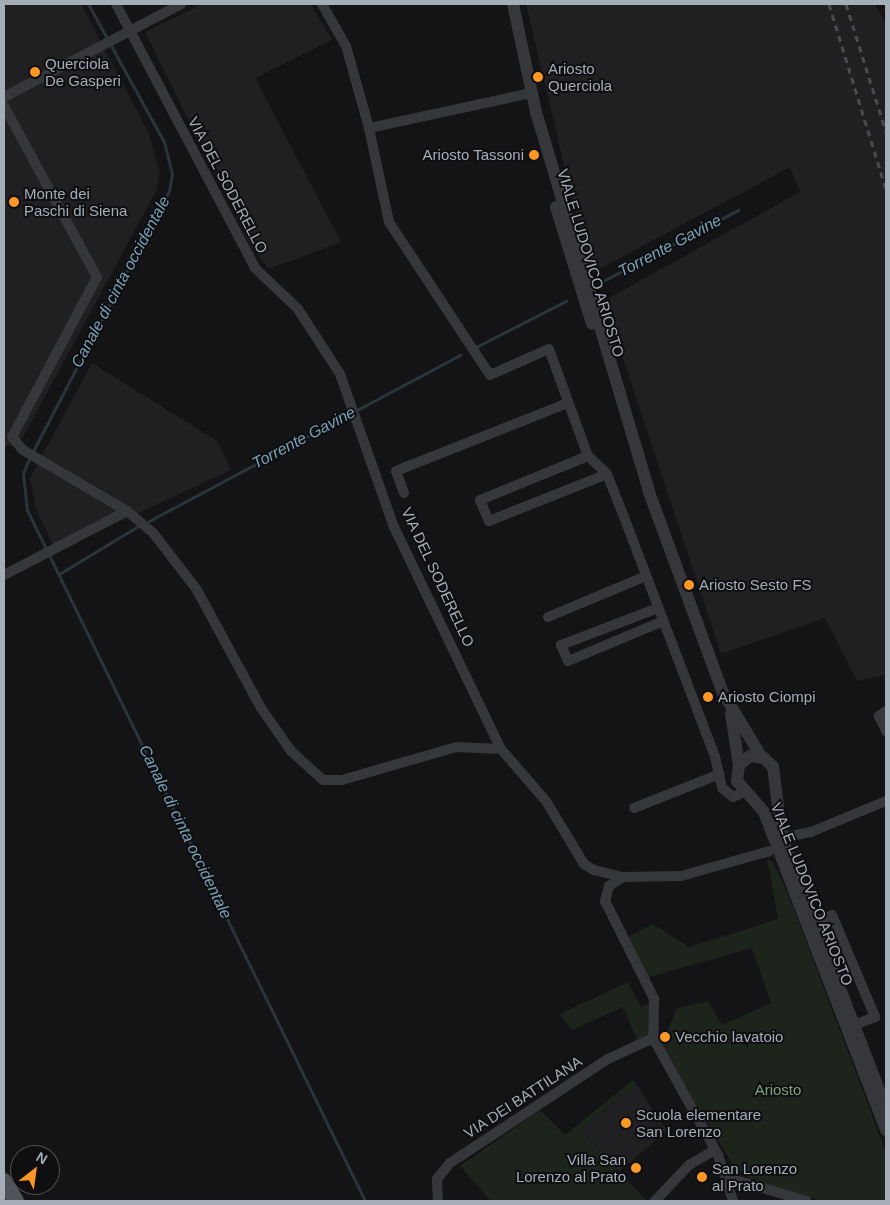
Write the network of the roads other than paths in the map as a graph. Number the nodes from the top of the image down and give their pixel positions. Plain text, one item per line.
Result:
1 (116, 4) edge
2 (181, 4) edge
3 (322, 4) edge
4 (513, 5) edge
5 (131, 30) junction
6 (531, 93) junction
7 (4, 97) edge
8 (4, 106) edge
9 (369, 128) junction
10 (568, 403) junction
11 (8, 439) edge
12 (588, 456) junction
13 (606, 474) junction
14 (404, 493) dead end
15 (127, 511) junction
16 (4, 575) edge
17 (646, 576) junction
18 (658, 608) junction
19 (548, 617) dead end
20 (663, 621) junction
21 (730, 709) junction
22 (886, 711) edge
23 (886, 731) edge
24 (501, 749) junction
25 (761, 756) junction
26 (739, 765) junction
27 (720, 774) junction
28 (774, 780) junction
29 (747, 791) junction
30 (886, 801) edge
31 (634, 808) dead end
32 (777, 846) junction
33 (623, 877) junction
34 (814, 922) junction
35 (841, 1011) junction
36 (855, 1025) junction
37 (653, 1038) junction
38 (886, 1108) edge
39 (886, 1130) edge
40 (715, 1150) junction
41 (726, 1177) junction
42 (4, 1181) edge
43 (16, 1201) edge
44 (438, 1201) edge
45 (655, 1201) edge
46 (733, 1201) edge
47 (806, 1201) edge

1 - 5 street, VIA DEL SODERELLO
2 - 5 street
3 - 9 street
4 - 6 street, VIALE LUDOVICO ARIOSTO
5 - 7 street
5 - 24 street, VIA DEL SODERELLO
6 - 9 street
6 - 21 street, VIALE LUDOVICO ARIOSTO
8 - 11 street
9 - 10 street
10 - 12 street
10 - 14 street
11 - 15 street
12 - 13 street
12 - 13 street
13 - 17 street
15 - 16 street
15 - 24 street
17 - 18 street
17 - 19 street
18 - 20 street
18 - 20 street
20 - 27 street
21 - 25 street, VIALE LUDOVICO ARIOSTO
21 - 26 street, VIALE LUDOVICO ARIOSTO
22 - 23 street
24 - 33 street, VIA DEL SODERELLO
25 - 26 street
25 - 28 street, VIALE LUDOVICO ARIOSTO
26 - 29 street, VIALE LUDOVICO ARIOSTO
27 - 29 street
27 - 31 street
28 - 29 street, VIALE LUDOVICO ARIOSTO
28 - 32 street, VIALE LUDOVICO ARIOSTO
29 - 32 street, VIALE LUDOVICO ARIOSTO
30 - 32 street, VIA DEL SODERELLO
32 - 33 street, VIA DEL SODERELLO
32 - 34 street, VIALE LUDOVICO ARIOSTO
32 - 35 street, VIALE LUDOVICO ARIOSTO
33 - 37 street
34 - 36 street, VIALE LUDOVICO ARIOSTO
34 - 36 street, VIALE LUDOVICO ARIOSTO
35 - 36 street, VIALE LUDOVICO ARIOSTO
35 - 39 street, VIALE LUDOVICO ARIOSTO
36 - 38 street, VIALE LUDOVICO ARIOSTO
37 - 40 street
37 - 44 street, VIA DEI BATTILANA
40 - 41 street
40 - 45 street
41 - 46 street
41 - 47 street
42 - 43 main road

